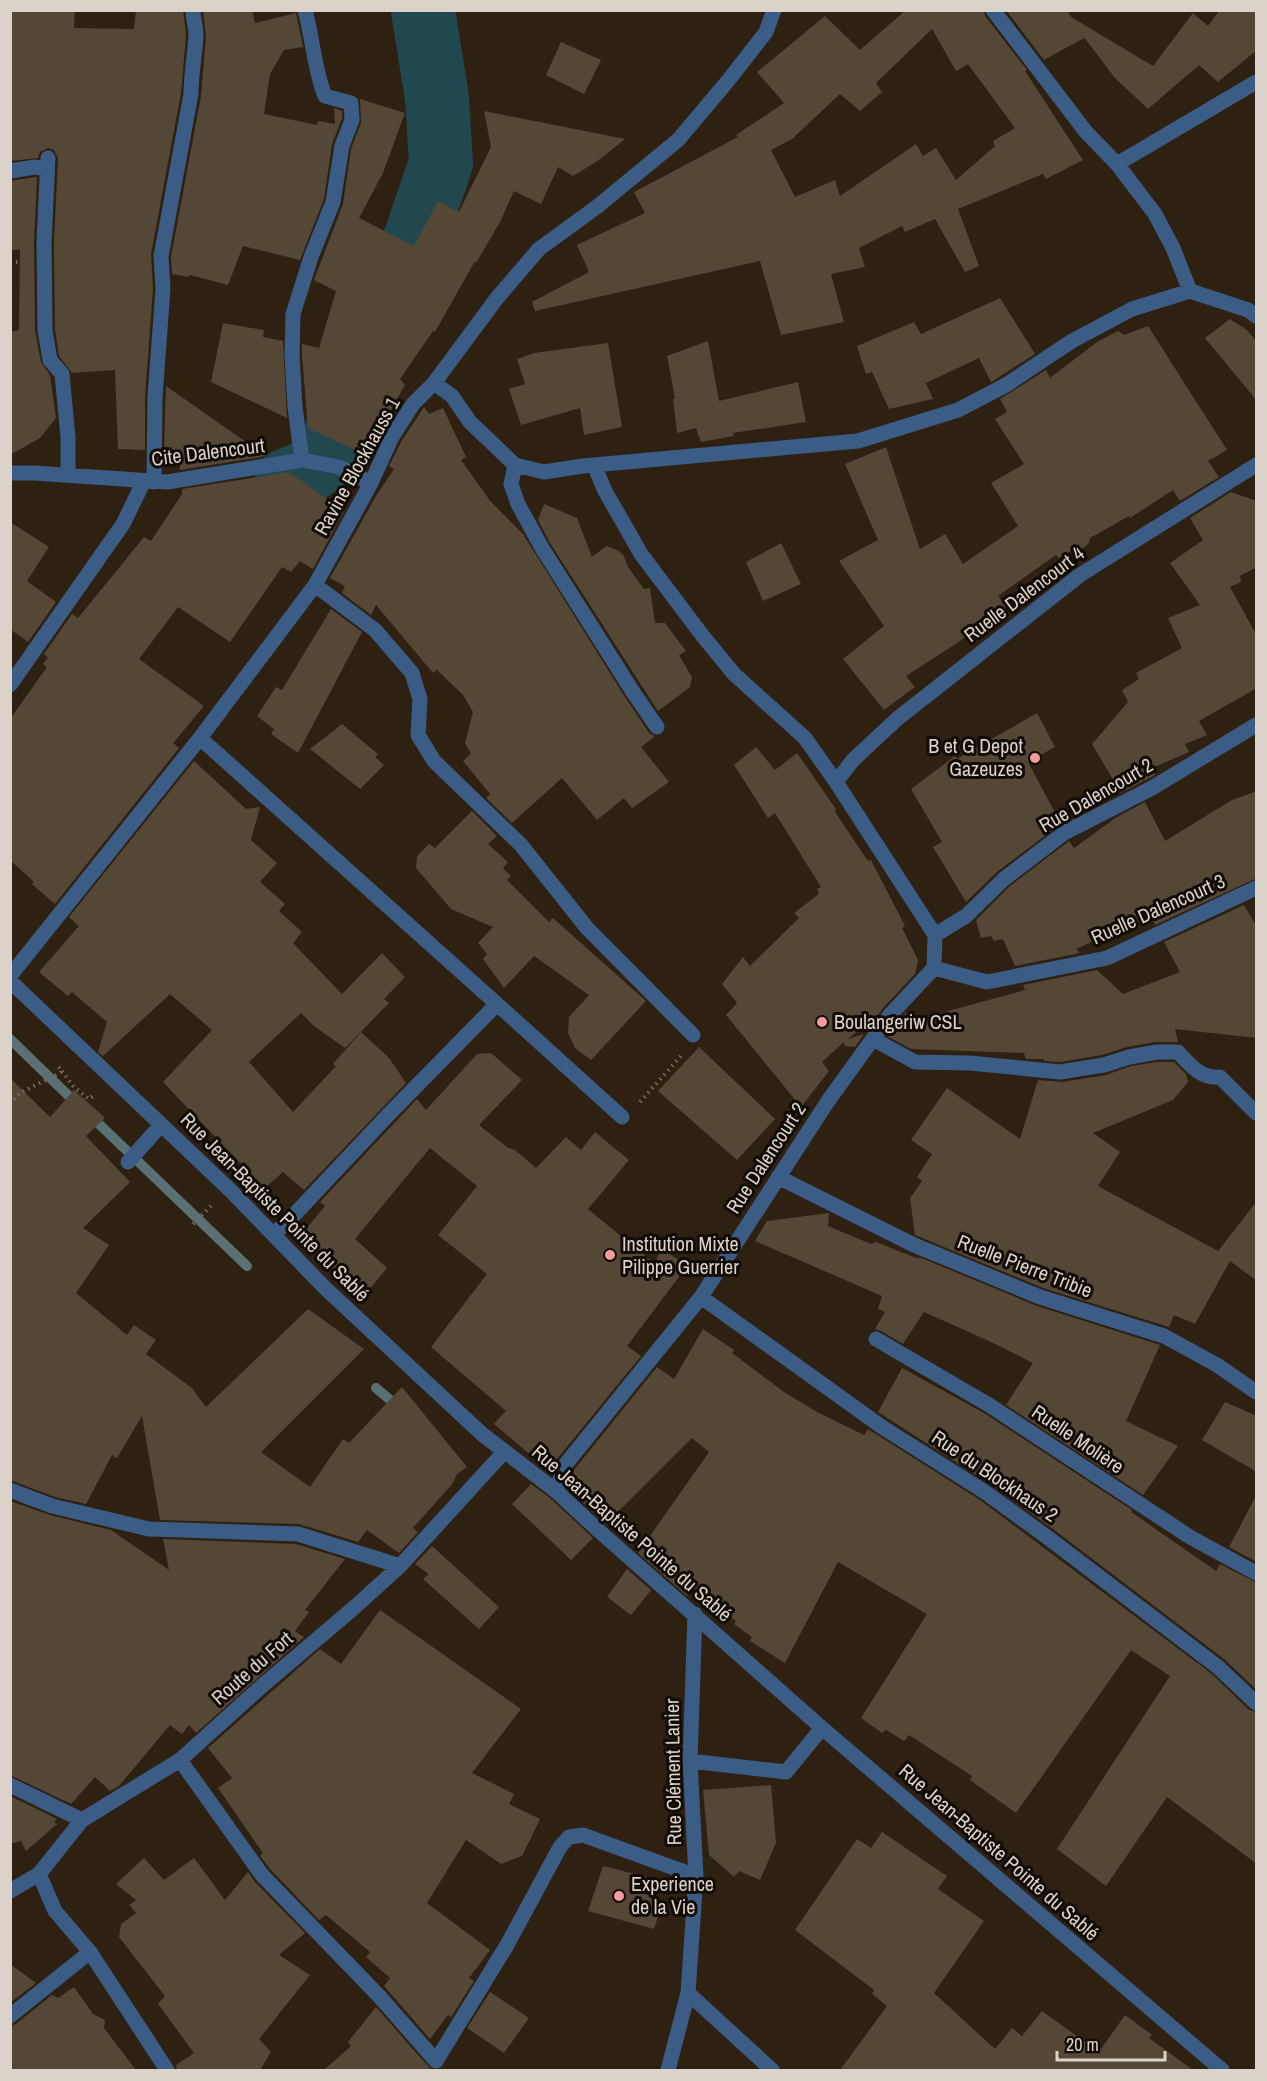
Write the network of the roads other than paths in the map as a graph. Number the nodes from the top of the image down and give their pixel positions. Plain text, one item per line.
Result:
1 (193, 10) edge
2 (305, 10) edge
3 (774, 10) edge
4 (993, 10) edge
5 (1257, 82) edge
6 (1117, 164) junction
7 (10, 171) edge
8 (1191, 291) junction
9 (1257, 316) edge
10 (434, 383) junction
11 (302, 460) junction
12 (515, 465) junction
13 (594, 465) junction
14 (1257, 465) edge
15 (10, 473) edge
16 (68, 475) junction
17 (149, 482) junction
18 (371, 483) junction
19 (315, 585) junction
20 (10, 685) edge
21 (1257, 724) edge
22 (657, 727) dead end
23 (200, 738) junction
24 (836, 782) junction
25 (1257, 888) edge
26 (935, 935) junction
27 (934, 968) junction
28 (10, 976) edge
29 (10, 981) edge
30 (497, 1004) junction
31 (693, 1035) road end
32 (873, 1038) junction
33 (1257, 1113) edge
34 (622, 1117) road end
35 (161, 1125) junction
36 (128, 1162) dead end
37 (778, 1178) junction
38 (274, 1234) junction
39 (701, 1297) junction
40 (876, 1339) dead end
41 (1257, 1392) edge
42 (504, 1452) junction
43 (10, 1490) edge
44 (556, 1491) junction
45 (400, 1566) junction
46 (1257, 1573) edge
47 (695, 1614) junction
48 (1257, 1703) edge
49 (822, 1728) junction
50 (180, 1760) junction
51 (690, 1761) junction
52 (10, 1785) edge
53 (82, 1820) junction
54 (39, 1874) junction
55 (696, 1876) junction
56 (10, 1891) edge
57 (90, 1952) junction
58 (688, 1993) junction
59 (10, 2016) edge
60 (433, 2066) edge
61 (167, 2070) edge
62 (668, 2070) edge
63 (772, 2070) edge
64 (1222, 2070) edge

1 - 17 street
2 - 11 street
3 - 10 street, Ravine Blockhauss 1
4 - 6 street
5 - 6 street
6 - 8 street
7 - 16 street
8 - 9 street
8 - 13 street
10 - 12 street
10 - 18 street, Ravine Blockhauss 1
11 - 17 street, Cite Dalencourt
11 - 18 street, Cite Dalencourt
12 - 13 street
12 - 22 street
13 - 24 street
14 - 24 street, Ruelle Dalencourt 4
15 - 16 street, Cite Dalencourt
16 - 17 street, Cite Dalencourt
17 - 20 street
18 - 19 street, Ravine Blockhauss 1
19 - 23 street, Ravine Blockhauss 1
19 - 31 street
21 - 26 street, Rue Dalencourt 2
23 - 28 street, Ravine Blockhauss 1
23 - 30 street
24 - 26 street
25 - 27 street, Ruelle Dalencourt 3
26 - 27 street
27 - 32 street, Rue Dalencourt 2
29 - 35 street, Rue Jean-Baptiste Pointe du Sablé
30 - 34 street
30 - 38 street
32 - 33 street
32 - 37 street, Rue Dalencourt 2
35 - 36 street
35 - 38 street, Rue Jean-Baptiste Pointe du Sablé
37 - 39 street, Rue Dalencourt 2
37 - 41 street, Ruelle Pierre Tribie
38 - 42 street, Rue Jean-Baptiste Pointe du Sablé
39 - 44 street, Rue Dalencourt 2
39 - 48 street, Rue du Blockhaus 2
40 - 46 street, Ruelle Molière
42 - 44 street, Rue Jean-Baptiste Pointe du Sablé
42 - 45 street, Route du Fort
43 - 45 street
44 - 47 street, Rue Jean-Baptiste Pointe du Sablé
45 - 50 street, Route du Fort
47 - 49 street, Rue Jean-Baptiste Pointe du Sablé
47 - 51 street, Rue Clément Lanier
49 - 51 street
49 - 64 street, Rue Jean-Baptiste Pointe du Sablé
50 - 53 street, Route du Fort
50 - 60 street
51 - 55 street, Rue Clément Lanier
52 - 53 street
53 - 54 street, Route du Fort
54 - 56 street, Route du Fort
54 - 57 street
55 - 58 street, Rue Clément Lanier
55 - 60 street
57 - 59 street
57 - 61 street
58 - 62 street, Rue Clément Lanier
58 - 63 street

